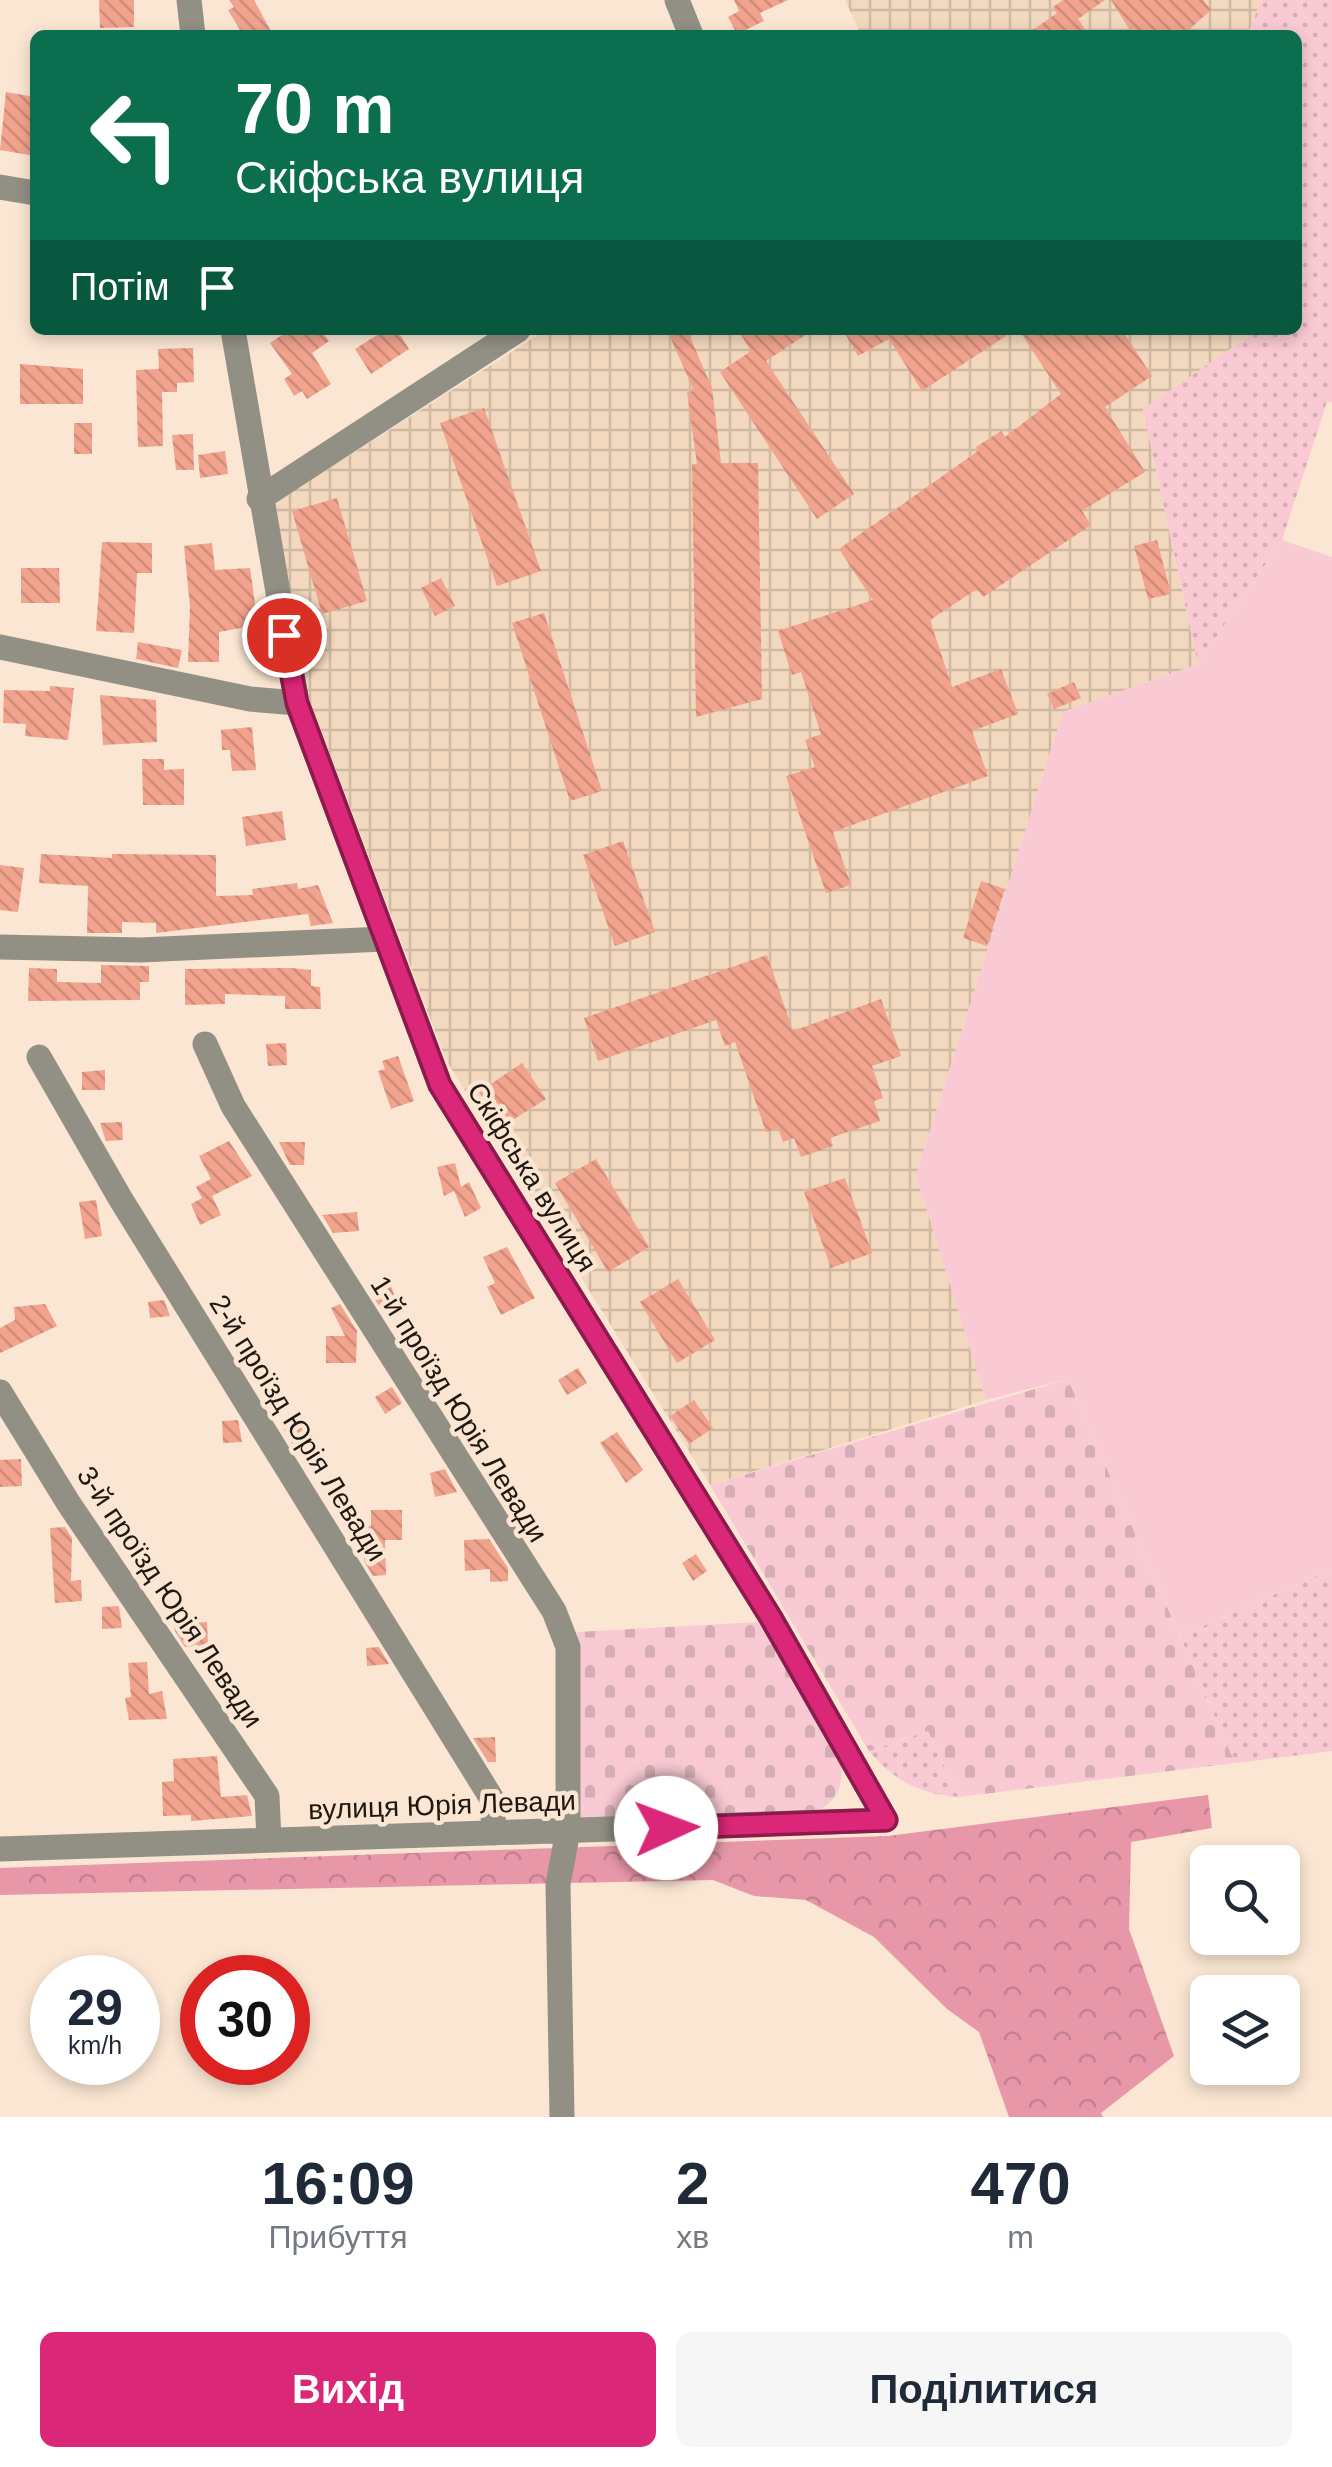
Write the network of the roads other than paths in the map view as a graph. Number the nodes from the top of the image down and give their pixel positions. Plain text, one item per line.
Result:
1 (189, 0) edge
2 (677, 0) edge
3 (192, 30) edge
4 (689, 30) edge
5 (0, 187) edge
6 (30, 192) edge
7 (234, 335) edge
8 (510, 335) edge
9 (259, 498) junction
10 (0, 647) edge
11 (297, 703) junction
12 (384, 939) junction
13 (0, 947) edge
14 (205, 1044) dead end
15 (39, 1057) dead end
16 (0, 1392) edge
17 (886, 1820) joint
18 (568, 1831) junction
19 (494, 1833) junction
20 (269, 1840) junction
21 (0, 1848) edge
22 (562, 2117) edge

1 - 3 street
2 - 4 street
5 - 6 street
7 - 9 street, Скіфська вулиця
8 - 9 street
9 - 11 street, Скіфська вулиця
10 - 11 street
11 - 12 street, Скіфська вулиця
12 - 13 street
12 - 17 street, Скіфська вулиця
14 - 18 street, 1-й проїзд Юрія Левади
15 - 19 street, 2-й проїзд Юрія Левади
16 - 20 street, 3-й проїзд Юрія Левади
17 - 18 street, вулиця Юрія Левади
18 - 19 street, вулиця Юрія Левади
18 - 22 street, 1-й проїзд Юрія Левади
19 - 20 street, вулиця Юрія Левади
20 - 21 street, вулиця Юрія Левади

